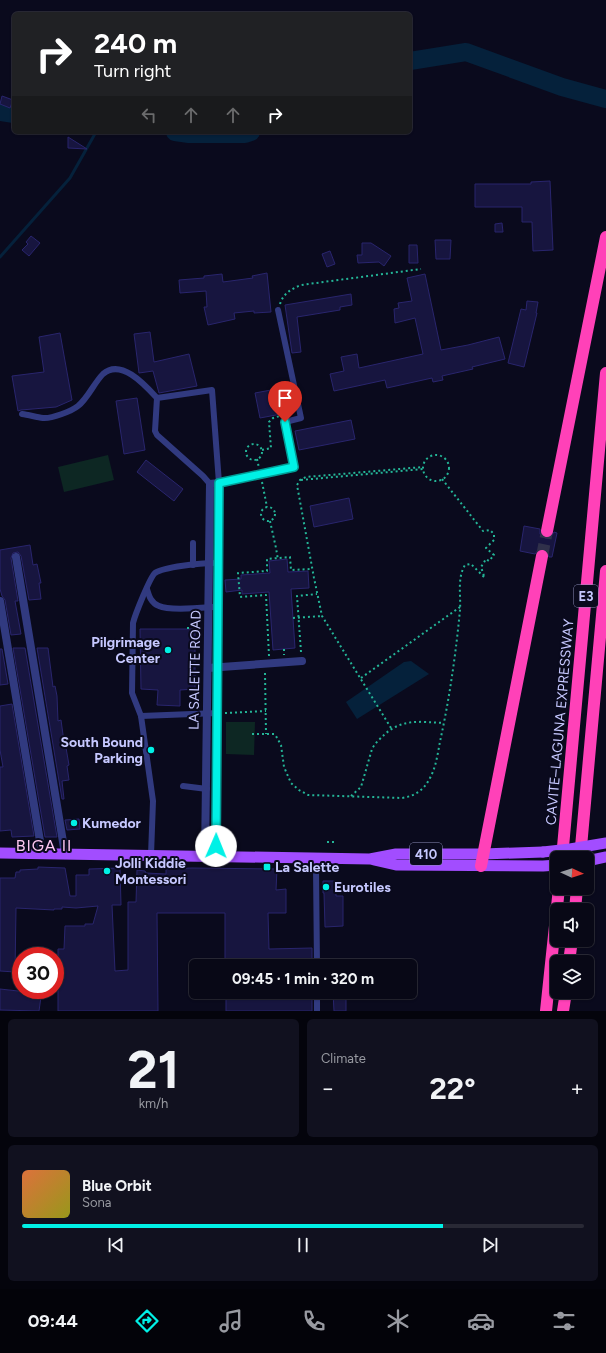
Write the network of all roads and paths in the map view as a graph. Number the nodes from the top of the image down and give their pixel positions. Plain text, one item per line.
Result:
1 (606, 237) edge
2 (421, 269) dead end
3 (278, 310) joint
4 (606, 373) edge
5 (157, 398) junction
6 (22, 414) dead end
7 (285, 422) junction
8 (262, 450) junction
9 (257, 459) junction
10 (423, 468) junction
11 (259, 470) dead end
12 (442, 479) junction
13 (262, 482) dead end
14 (219, 483) junction
15 (210, 484) junction
16 (267, 507) junction
17 (270, 521) junction
18 (547, 531) tunnel mouth
19 (193, 543) dead end
20 (542, 556) tunnel mouth
21 (16, 557) dead end
22 (278, 559) junction
23 (209, 563) junction
24 (219, 563) junction
25 (193, 565) junction
26 (312, 569) junction
27 (606, 571) edge
28 (314, 578) junction
29 (309, 579) dead end
30 (147, 589) junction
31 (317, 594) junction
32 (0, 601) edge
33 (218, 606) junction
34 (209, 607) junction
35 (460, 607) junction
36 (322, 616) junction
37 (293, 618) dead end
38 (298, 618) junction
39 (267, 620) junction
40 (271, 620) dead end
41 (198, 626) dead end
42 (188, 629) dead end
43 (302, 661) joint
44 (268, 663) junction
45 (218, 667) junction
46 (208, 668) junction
47 (361, 678) junction
48 (266, 711) junction
49 (208, 713) junction
50 (218, 713) junction
51 (141, 716) junction
52 (444, 723) junction
53 (391, 728) junction
54 (252, 734) dead end
55 (266, 734) junction
56 (183, 786) dead end
57 (207, 789) junction
58 (350, 797) junction
59 (327, 842) dead end
60 (334, 842) dead end
61 (606, 843) edge
62 (563, 851) edge
63 (581, 851) edge
64 (0, 853) edge
65 (42, 853) junction
66 (65, 854) junction
67 (151, 855) junction
68 (211, 856) junction
69 (606, 857) edge
70 (313, 859) junction
71 (482, 860) junction
72 (594, 860) edge
73 (550, 865) edge
74 (558, 895) edge
75 (316, 959) edge
76 (317, 999) edge
77 (565, 999) edge
78 (570, 999) edge
79 (317, 1011) edge
80 (546, 1011) edge
81 (563, 1011) edge
82 (570, 1011) edge

1 - 18 highway
2 - 3 path
3 - 7 lane
4 - 62 highway, CAVITE–LAGUNA EXPRESSWAY / E3
5 - 6 lane
5 - 14 lane
5 - 15 lane
7 - 8 path
7 - 14 lane
8 - 9 path
8 - 9 path
9 - 11 path
10 - 12 path
10 - 12 path
10 - 26 path
12 - 35 path
13 - 16 path
14 - 15 street
14 - 24 street, LA SALETTE ROAD
15 - 23 street, LA SALETTE ROAD
16 - 17 path
16 - 17 path
17 - 22 path
19 - 25 lane
20 - 71 highway
21 - 66 street
22 - 26 path
22 - 39 path
23 - 24 lane
23 - 25 lane
23 - 34 street, LA SALETTE ROAD
24 - 33 street, LA SALETTE ROAD
25 - 30 lane
26 - 28 path
27 - 63 highway, E3
28 - 29 path
28 - 31 path
30 - 34 lane
30 - 51 lane
31 - 36 path
31 - 38 path
32 - 65 street
33 - 34 lane
33 - 45 street, LA SALETTE ROAD
34 - 46 street, LA SALETTE ROAD
35 - 47 path
35 - 52 path
36 - 38 path
36 - 47 path
37 - 38 path
38 - 43 path
39 - 40 path
39 - 44 path
41 - 42 path
43 - 44 street
44 - 45 street
44 - 48 path
45 - 46 street
45 - 50 street, LA SALETTE ROAD
46 - 49 street, LA SALETTE ROAD
47 - 53 path
48 - 50 path
48 - 55 path
49 - 50 lane
49 - 51 lane
49 - 57 street, LA SALETTE ROAD
50 - 68 street, LA SALETTE ROAD
51 - 67 lane
52 - 53 path
52 - 58 path
53 - 58 path
54 - 55 path
55 - 58 path
56 - 57 lane
57 - 68 street, LA SALETTE ROAD
59 - 60 path
61 - 71 main road, 410, bridge
64 - 65 main road, 410
65 - 66 main road, 410
66 - 67 main road, 410
67 - 68 main road, 410
68 - 70 main road, 410
69 - 72 main road
70 - 71 main road, 410
70 - 75 lane
71 - 73 main road, 410
74 - 80 highway
76 - 79 lane
77 - 81 highway
78 - 82 highway

